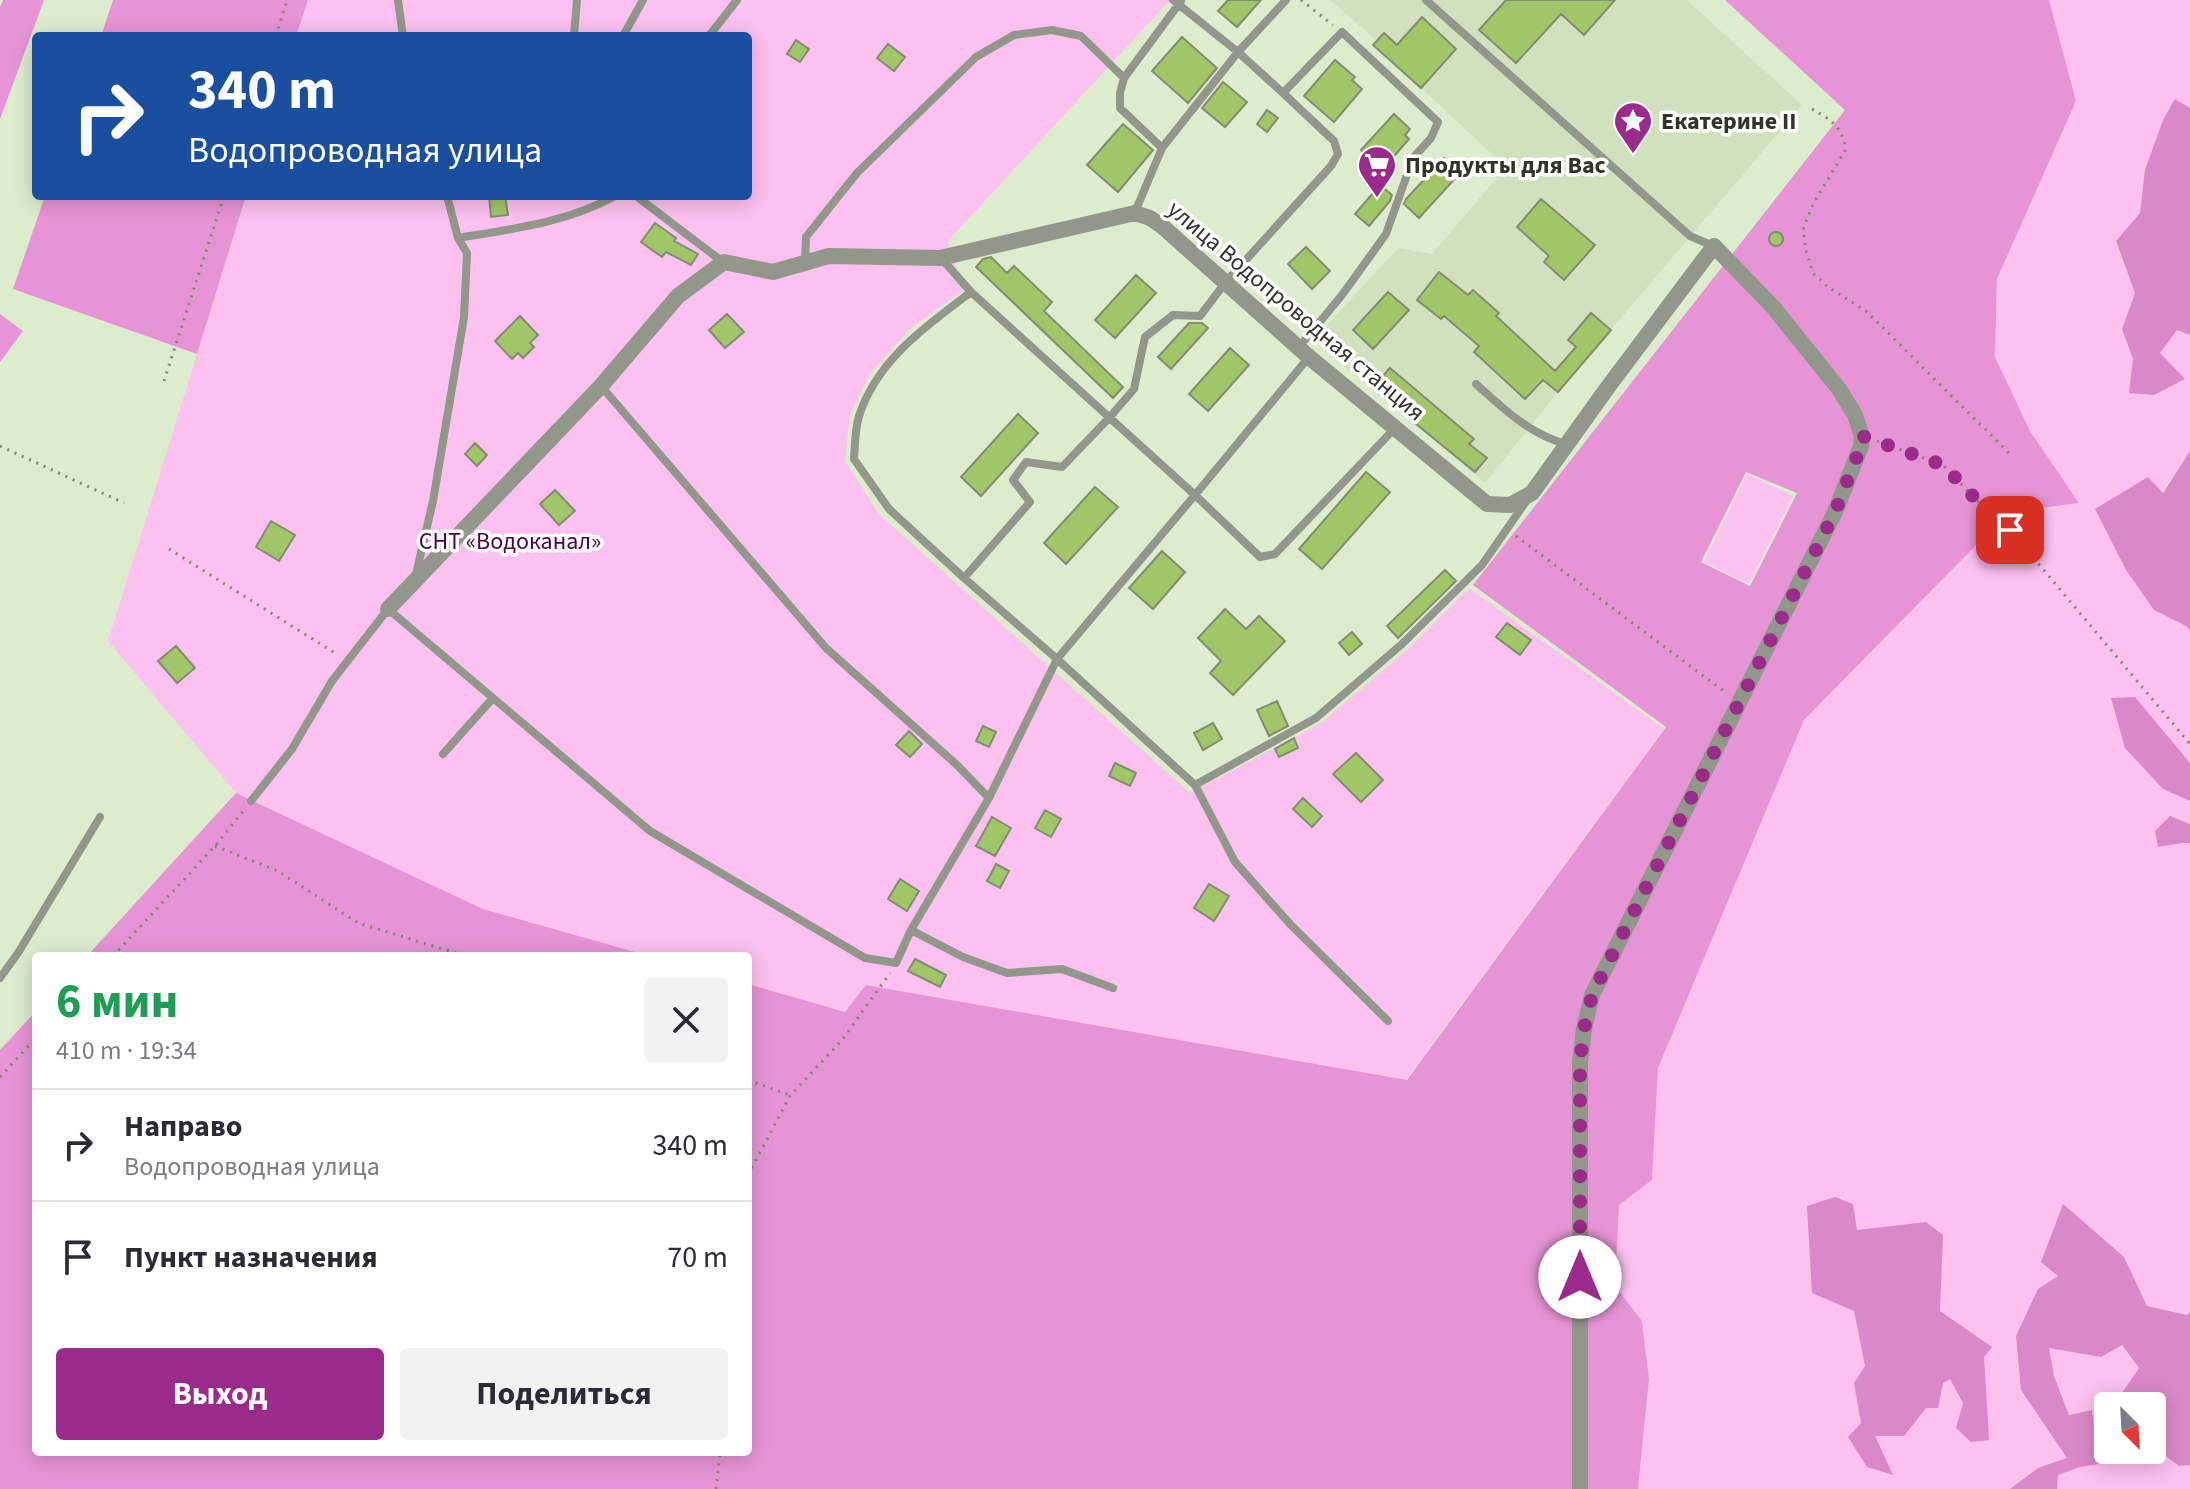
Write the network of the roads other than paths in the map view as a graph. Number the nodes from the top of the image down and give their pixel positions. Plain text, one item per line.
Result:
1 (398, 0) edge
2 (577, 0) edge
3 (643, 0) edge
4 (737, 0) edge
5 (1286, 0) edge
6 (1426, 0) edge
7 (1178, 1) edge
8 (402, 32) edge
9 (574, 32) edge
10 (625, 32) edge
11 (712, 32) edge
12 (1238, 52) junction
13 (1124, 78) junction
14 (1283, 93) junction
15 (1162, 148) junction
16 (448, 200) edge
17 (608, 200) edge
18 (641, 200) edge
19 (1135, 213) junction
20 (458, 238) junction
21 (1714, 246) junction
22 (940, 258) junction
23 (724, 262) junction
24 (805, 262) junction
25 (1225, 283) junction
26 (971, 292) junction
27 (1304, 352) junction
28 (1476, 384) dead end
29 (601, 386) junction
30 (1109, 418) junction
31 (1395, 427) junction
32 (1567, 445) junction
33 (1532, 493) junction
34 (1195, 495) junction
35 (964, 578) junction
36 (414, 583) junction
37 (388, 609) junction
38 (1057, 659) junction
39 (493, 698) junction
40 (443, 754) dead end
41 (1195, 785) junction
42 (989, 798) junction
43 (251, 801) road end
44 (100, 817) dead end
45 (911, 930) junction
46 (0, 978) edge
47 (1113, 988) dead end
48 (1388, 1021) dead end
49 (1580, 1489) edge

1 - 8 lane
2 - 9 lane
3 - 10 lane
4 - 11 lane
5 - 12 lane
6 - 21 lane
7 - 12 lane
7 - 13 lane
12 - 14 lane
12 - 15 lane
13 - 15 lane
13 - 24 lane
14 - 25 lane
14 - 27 lane
15 - 19 lane
16 - 20 lane
17 - 20 lane
18 - 23 lane
19 - 22 street, улица Водопроводная станция
19 - 25 street, улица Водопроводная станция
20 - 36 lane
21 - 32 street
21 - 49 street
22 - 24 street, улица Водопроводная станция
22 - 26 lane
23 - 24 street, улица Водопроводная станция
23 - 29 street
25 - 27 street, улица Водопроводная станция
25 - 30 lane
26 - 30 lane
26 - 35 lane
27 - 31 street, улица Водопроводная станция
27 - 34 lane
28 - 32 lane
29 - 36 street
29 - 42 lane
30 - 34 lane
30 - 35 lane
31 - 33 street, улица Водопроводная станция
31 - 34 lane
32 - 33 street
33 - 41 lane
34 - 38 lane
35 - 38 lane
36 - 37 street
37 - 39 lane
37 - 43 lane
38 - 41 lane
38 - 42 lane
39 - 40 lane
39 - 45 lane
41 - 48 lane
42 - 45 lane
44 - 46 lane
45 - 47 lane

